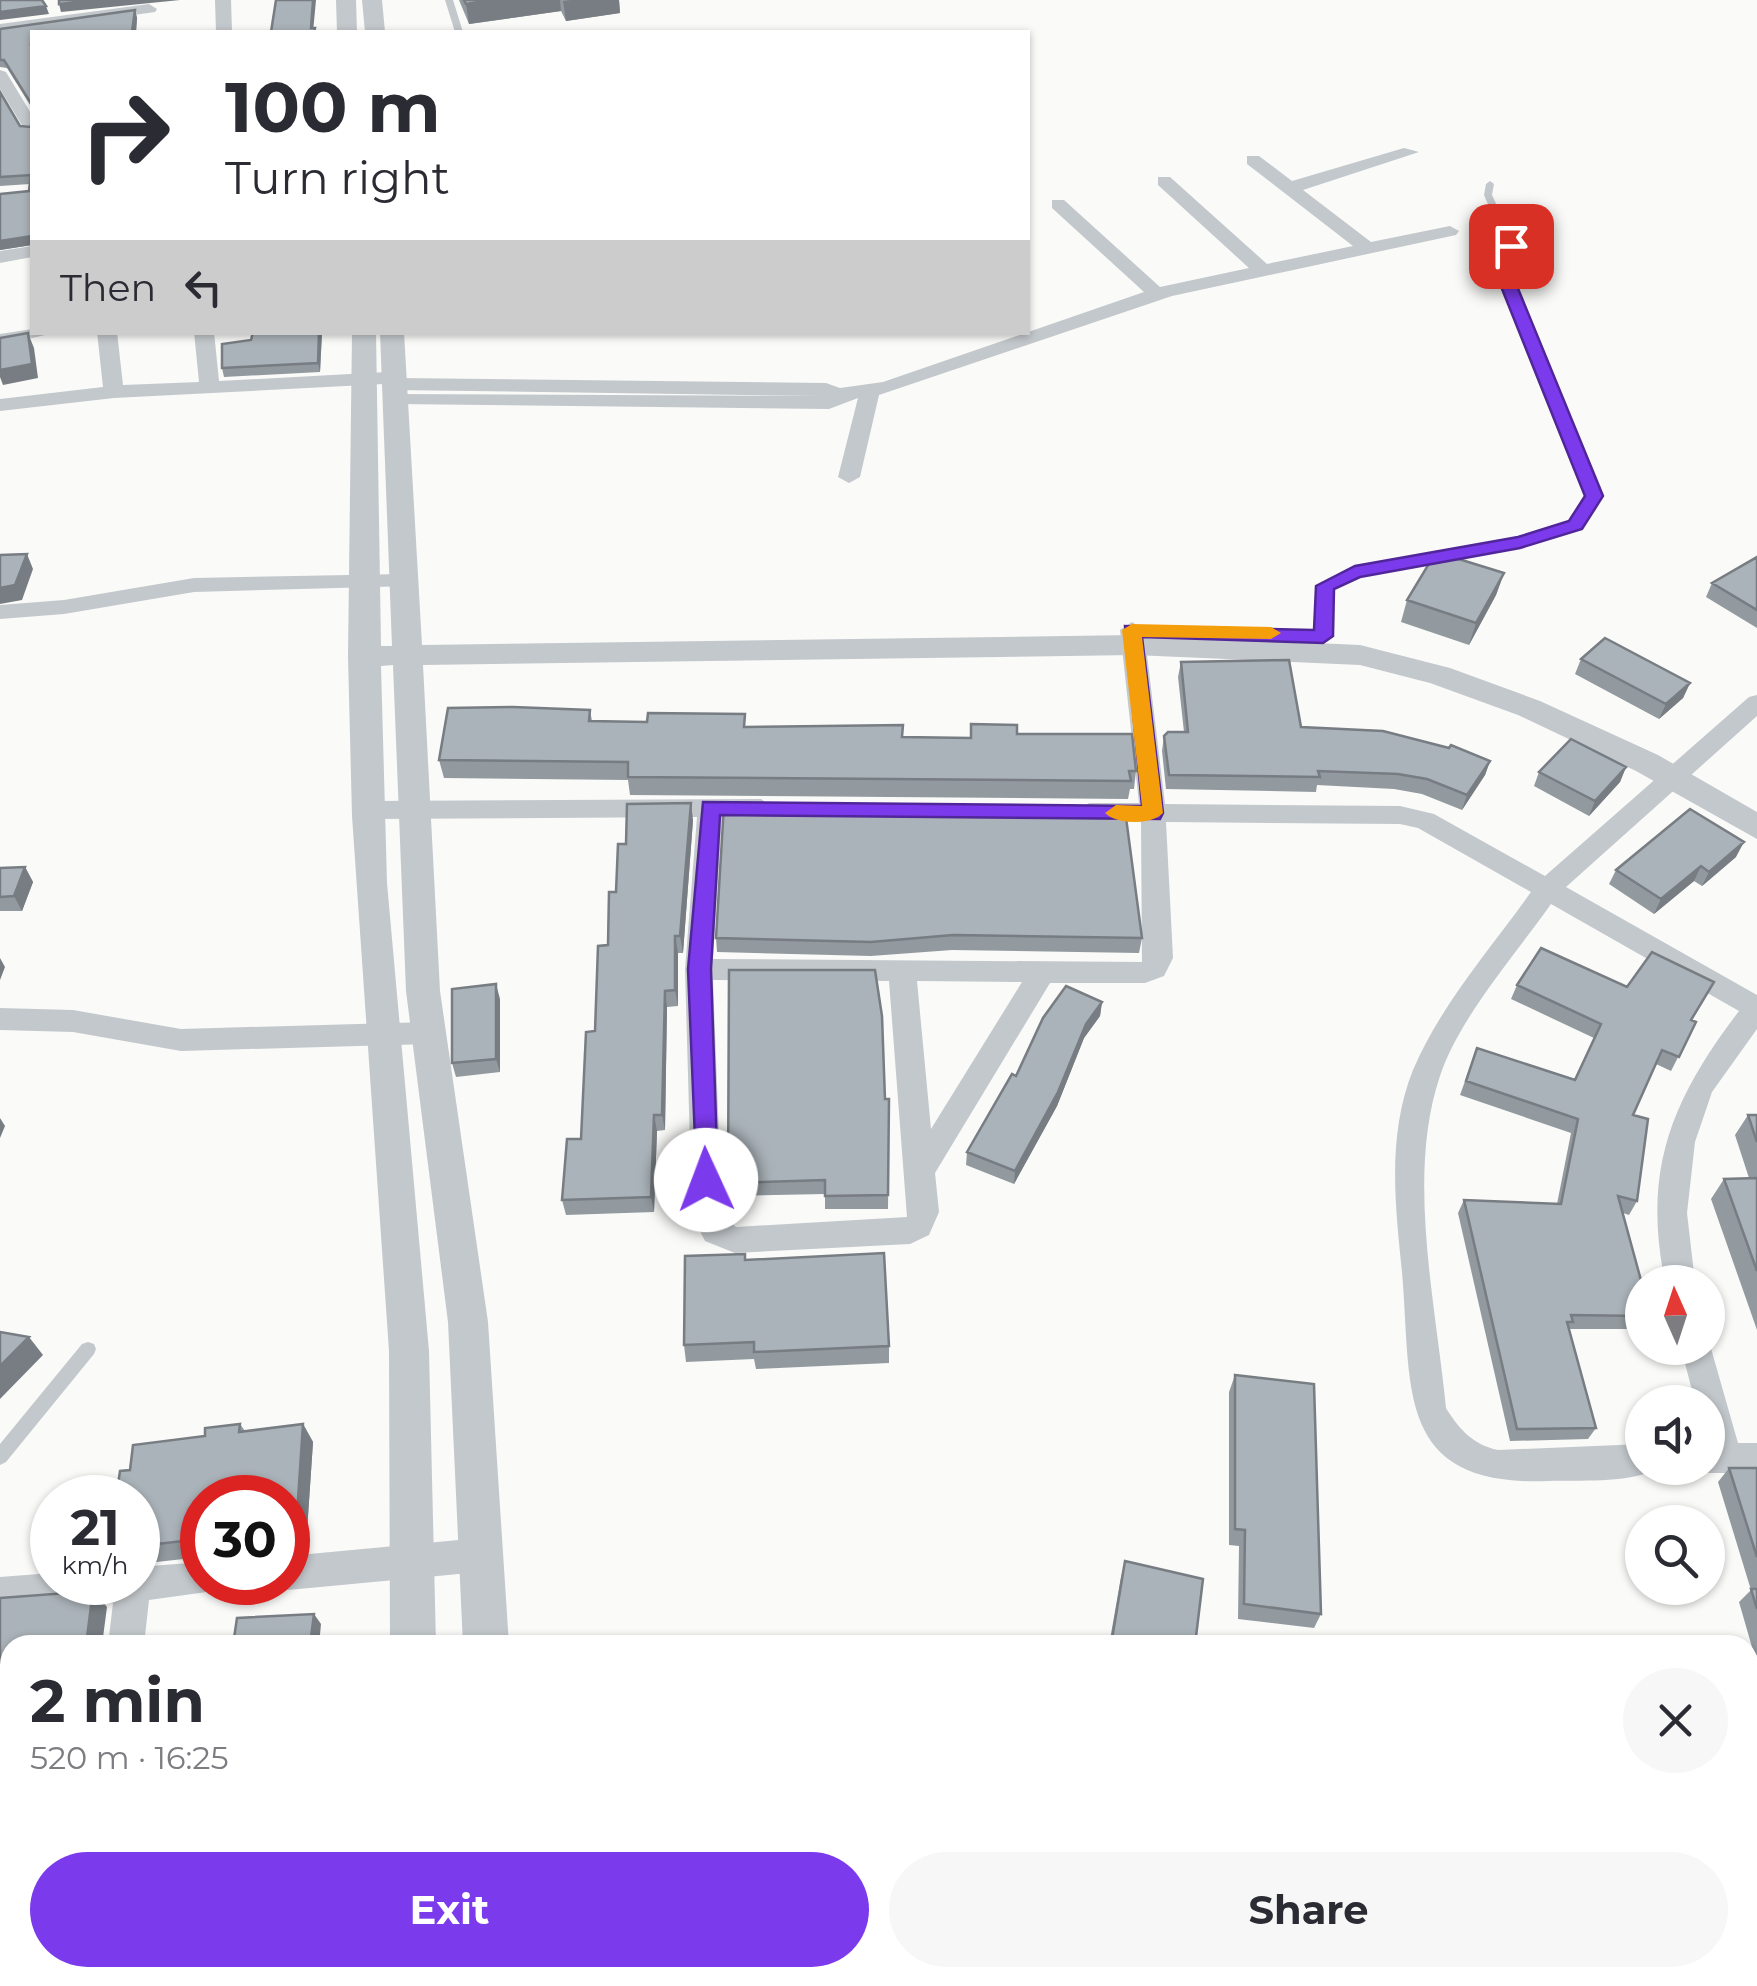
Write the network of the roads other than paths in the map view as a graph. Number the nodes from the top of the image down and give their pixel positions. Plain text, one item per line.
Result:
1 (223, 0) edge
2 (346, 0) edge
3 (372, 0) edge
4 (449, 0) edge
5 (149, 4) edge
6 (0, 28) edge
7 (146, 30) edge
8 (224, 30) edge
9 (347, 30) edge
10 (376, 30) edge
11 (458, 30) edge
12 (0, 75) edge
13 (30, 125) edge
14 (1410, 152) dead end
15 (1253, 160) dead end
16 (1164, 181) dead end
17 (1490, 184) dead end
18 (1289, 188) junction
19 (1058, 204) dead end
20 (1450, 231) dead end
21 (1367, 248) junction
22 (30, 252) edge
23 (0, 257) edge
24 (1262, 270) junction
25 (1157, 294) junction
26 (30, 335) edge
27 (107, 335) edge
28 (204, 335) edge
29 (364, 335) edge
30 (392, 335) edge
31 (0, 340) edge
32 (365, 380) junction
33 (394, 386) junction
34 (210, 389) junction
35 (114, 392) junction
36 (870, 392) junction
37 (0, 406) edge
38 (849, 477) dead end
39 (403, 581) junction
40 (366, 584) junction
41 (0, 612) edge
42 (1323, 636) junction
43 (1133, 638) junction
44 (404, 644) junction
45 (363, 646) junction
46 (1757, 704) edge
47 (1682, 773) junction
48 (1757, 805) edge
49 (412, 808) junction
50 (710, 808) junction
51 (787, 808) edge
52 (368, 810) junction
53 (1057, 812) edge
54 (1153, 813) junction
55 (1757, 827) edge
56 (1548, 888) junction
57 (902, 968) junction
58 (699, 969) junction
59 (1043, 972) junction
60 (1757, 1008) edge
61 (0, 1019) edge
62 (428, 1033) junction
63 (380, 1037) junction
64 (919, 1174) junction
65 (1678, 1265) edge
66 (88, 1349) dead end
67 (1701, 1365) edge
68 (0, 1457) edge
69 (1730, 1458) edge
70 (1625, 1460) edge
71 (480, 1555) junction
72 (408, 1564) junction
73 (310, 1571) edge
74 (30, 1592) edge
75 (0, 1594) edge
76 (131, 1605) edge
77 (127, 1635) edge
78 (412, 1635) edge
79 (485, 1635) edge

1 - 8 street
2 - 9 street
3 - 10 street
4 - 11 lane
5 - 6 street
5 - 7 street
12 - 13 street
14 - 18 street
15 - 18 street
16 - 24 street
17 - 42 lane
18 - 21 street
19 - 25 street
20 - 21 street
21 - 24 street
22 - 23 street
24 - 25 street
25 - 36 street
26 - 31 street
27 - 35 street
28 - 34 street
29 - 32 street
30 - 33 street
32 - 33 street
32 - 34 street
32 - 40 street
33 - 36 street
33 - 39 street
34 - 35 street
35 - 37 street
36 - 38 street
39 - 40 street
39 - 44 street
40 - 41 street
40 - 45 street
42 - 43 street
42 - 47 street
43 - 44 street
43 - 47 street
43 - 54 street
44 - 45 street
44 - 49 street
45 - 52 street
46 - 47 street
47 - 48 street
47 - 55 street
47 - 56 street
49 - 50 street
49 - 52 street
49 - 62 street
50 - 51 street
50 - 58 street
52 - 63 street
53 - 54 street
54 - 56 street
54 - 59 street
56 - 60 street
56 - 70 street
57 - 58 street
57 - 59 street
57 - 64 street
58 - 64 street
59 - 64 street
60 - 65 street
61 - 63 street
62 - 63 street
62 - 71 street
63 - 72 street
66 - 68 lane
67 - 69 street
71 - 72 street
71 - 79 street
72 - 73 street
72 - 78 street
74 - 75 street
76 - 77 street

